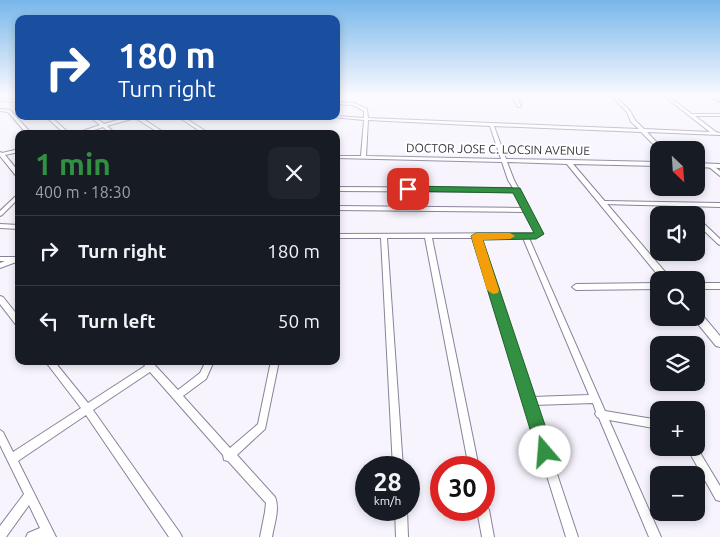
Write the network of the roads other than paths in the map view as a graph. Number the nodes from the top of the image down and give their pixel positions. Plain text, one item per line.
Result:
1 (53, 121) edge
2 (98, 121) edge
3 (120, 121) edge
4 (144, 121) edge
5 (187, 121) edge
6 (366, 121) edge
7 (409, 121) edge
8 (635, 121) edge
9 (698, 121) edge
10 (492, 125) junction
11 (104, 126) junction
12 (63, 130) edge
13 (90, 130) edge
14 (109, 130) edge
15 (158, 130) edge
16 (202, 130) edge
17 (642, 131) junction
18 (714, 134) junction
19 (720, 134) edge
20 (653, 141) edge
21 (15, 151) edge
22 (1, 154) edge
23 (340, 157) edge
24 (363, 157) junction
25 (505, 161) junction
26 (568, 162) junction
27 (650, 164) edge
28 (705, 166) edge
29 (711, 166) junction
30 (720, 166) edge
31 (15, 171) edge
32 (720, 174) edge
33 (340, 189) edge
34 (517, 190) junction
35 (15, 199) edge
36 (0, 203) edge
37 (604, 203) junction
38 (682, 204) joint
39 (10, 205) junction
40 (720, 205) edge
41 (340, 208) edge
42 (526, 210) junction
43 (0, 214) edge
44 (0, 226) edge
45 (15, 226) edge
46 (705, 228) edge
47 (340, 236) edge
48 (428, 236) junction
49 (476, 236) junction
50 (525, 236) junction
51 (384, 237) junction
52 (720, 243) edge
53 (0, 258) edge
54 (15, 259) edge
55 (15, 260) edge
56 (0, 266) edge
57 (661, 271) edge
58 (650, 286) edge
59 (705, 286) edge
60 (720, 286) edge
61 (576, 287) dead end
62 (0, 299) edge
63 (15, 318) edge
64 (705, 325) edge
65 (720, 343) edge
66 (52, 365) edge
67 (148, 365) edge
68 (150, 365) edge
69 (208, 365) edge
70 (274, 365) edge
71 (177, 396) junction
72 (594, 399) junction
73 (529, 401) junction
74 (86, 408) junction
75 (600, 414) junction
76 (650, 423) edge
77 (0, 435) edge
78 (228, 456) junction
79 (397, 456) edge
80 (472, 456) edge
81 (697, 456) edge
82 (13, 458) junction
83 (29, 496) junction
84 (720, 496) edge
85 (401, 521) edge
86 (485, 521) edge
87 (48, 534) edge
88 (0, 535) edge
89 (32, 537) edge
90 (176, 537) edge
91 (266, 537) edge
92 (402, 537) edge
93 (488, 537) edge
94 (572, 537) edge
95 (655, 537) edge

1 - 12 street
2 - 11 street
3 - 11 street
4 - 15 street
5 - 16 street
6 - 24 street
7 - 10 street
8 - 17 street
9 - 18 street
10 - 17 street
10 - 25 street
11 - 13 street
11 - 14 street
17 - 18 street
17 - 20 street
18 - 19 street
21 - 22 street
22 - 31 street
23 - 24 street, DOCTOR JOSE C. LOCSIN AVENUE
24 - 25 street, DOCTOR JOSE C. LOCSIN AVENUE
25 - 26 street, DOCTOR JOSE C. LOCSIN AVENUE
25 - 34 street
26 - 27 street, DOCTOR JOSE C. LOCSIN AVENUE
26 - 37 street
28 - 29 street
29 - 30 street
29 - 32 street
33 - 34 street
34 - 42 street
35 - 39 street
36 - 39 street
37 - 38 street
37 - 57 street
38 - 40 street
39 - 43 street
41 - 42 street
42 - 50 street
44 - 45 street
46 - 52 street
47 - 51 street
48 - 49 street
48 - 51 street
48 - 80 street
49 - 50 street
49 - 73 street
50 - 72 street
51 - 79 street
53 - 54 street
55 - 56 street
58 - 61 street
59 - 60 street
62 - 63 street
64 - 65 street
66 - 74 street
67 - 74 street
68 - 71 street
69 - 71 street
70 - 78 street
71 - 78 street
72 - 73 street
72 - 75 street
73 - 94 street
74 - 82 street
74 - 90 street
75 - 76 street
75 - 95 street
77 - 82 street
78 - 91 street
81 - 84 street
82 - 83 street
83 - 87 street
83 - 88 street
85 - 92 street
86 - 93 street
87 - 89 street

